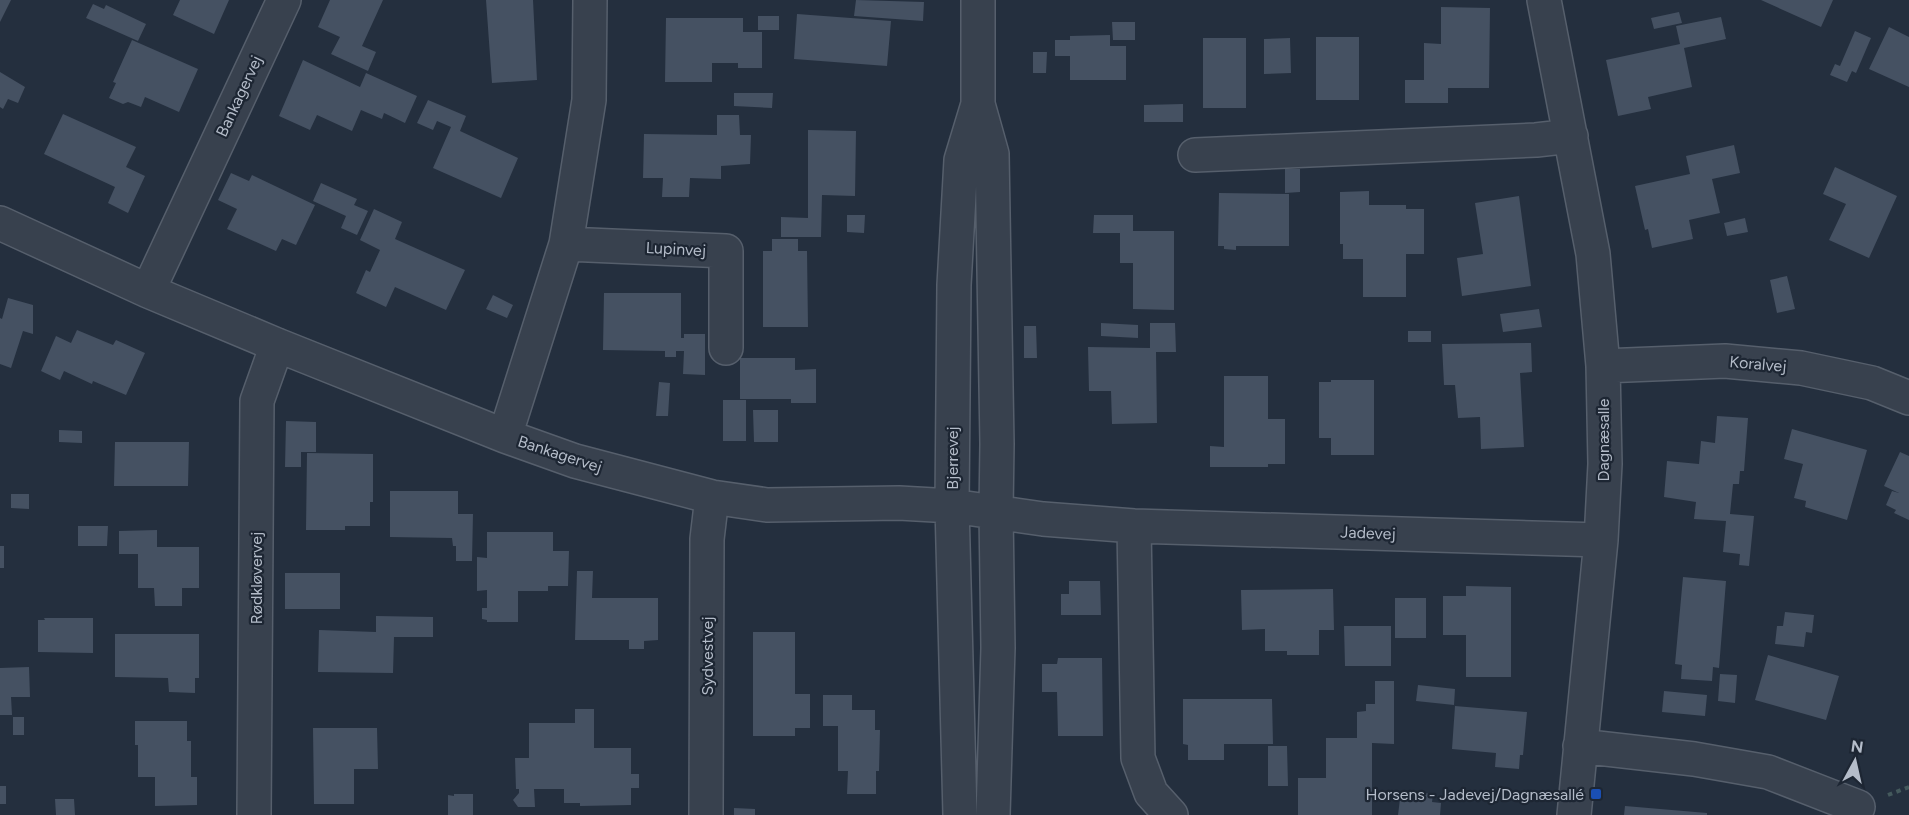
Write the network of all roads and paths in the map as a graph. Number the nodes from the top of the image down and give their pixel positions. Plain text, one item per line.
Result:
1 (284, 0) edge
2 (590, 0) edge
3 (978, 0) edge
4 (1544, 0) edge
5 (978, 104) junction
6 (1571, 136) junction
7 (1195, 155) dead end
8 (0, 224) edge
9 (566, 243) junction
10 (148, 291) junction
11 (277, 345) junction
12 (726, 348) dead end
13 (1603, 366) junction
14 (1909, 398) edge
15 (505, 436) junction
16 (712, 497) junction
17 (952, 507) junction
18 (996, 512) junction
19 (1134, 526) junction
20 (1601, 540) junction
21 (1580, 746) junction
22 (1858, 807) dead end
23 (254, 815) edge
24 (706, 815) edge
25 (960, 815) edge
26 (993, 815) edge
27 (1171, 815) edge
28 (1574, 815) edge

1 - 10 street, Bankagervej
2 - 9 street
3 - 5 street, Bjerrevej
4 - 6 street, Dagnæsalle
5 - 17 street, Bjerrevej
5 - 18 street, Bjerrevej
6 - 7 street
6 - 13 street, Dagnæsalle
8 - 10 street, Bankagervej
9 - 12 street, Lupinvej
9 - 15 street
10 - 11 street, Bankagervej
11 - 15 street, Bankagervej
11 - 23 street, Rødkløvervej
13 - 14 street, Koralvej
13 - 20 street, Dagnæsalle
15 - 16 street, Bankagervej
16 - 17 street, Bankagervej
16 - 24 street, Sydvestvej
17 - 18 street, Bankagervej
17 - 25 street, Bjerrevej
18 - 19 street, Jadevej
18 - 26 street, Bjerrevej
19 - 20 street, Jadevej
19 - 27 street
20 - 21 street, Dagnæsalle
21 - 22 street
21 - 28 street, Dagnæsalle

